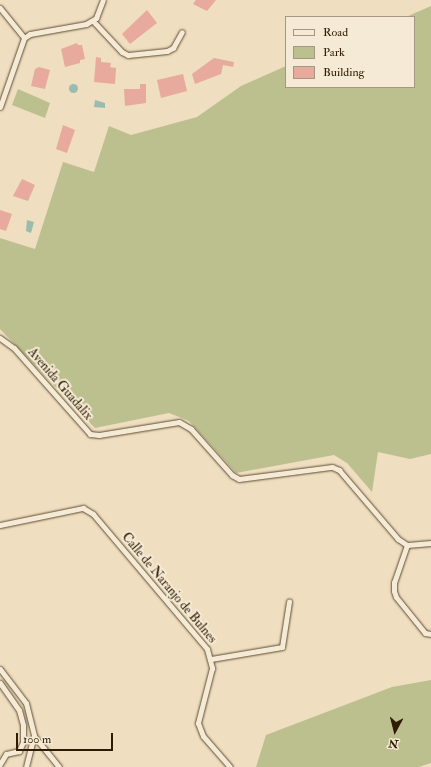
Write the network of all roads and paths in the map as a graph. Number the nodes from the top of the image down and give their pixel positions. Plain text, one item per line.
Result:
1 (103, 0) edge
2 (0, 8) edge
3 (93, 21) junction
4 (182, 32) dead end
5 (24, 38) junction
6 (0, 107) edge
7 (0, 338) edge
8 (0, 525) edge
9 (431, 543) edge
10 (407, 545) junction
11 (289, 602) dead end
12 (431, 634) edge
13 (211, 659) junction
14 (0, 669) edge
15 (0, 683) edge
16 (34, 736) junction
17 (0, 764) edge
18 (26, 767) edge
19 (59, 767) edge
20 (230, 767) edge

1 - 3 street
2 - 5 street
3 - 4 street
3 - 5 street
5 - 6 street
7 - 10 street, Avenida Guadalix
8 - 13 street, Calle de Naranjo de Bulnes
9 - 10 street
10 - 12 street
11 - 13 street
13 - 20 street, Calle de Naranjo de Bulnes
14 - 16 street
15 - 17 street
16 - 18 street
16 - 19 street

